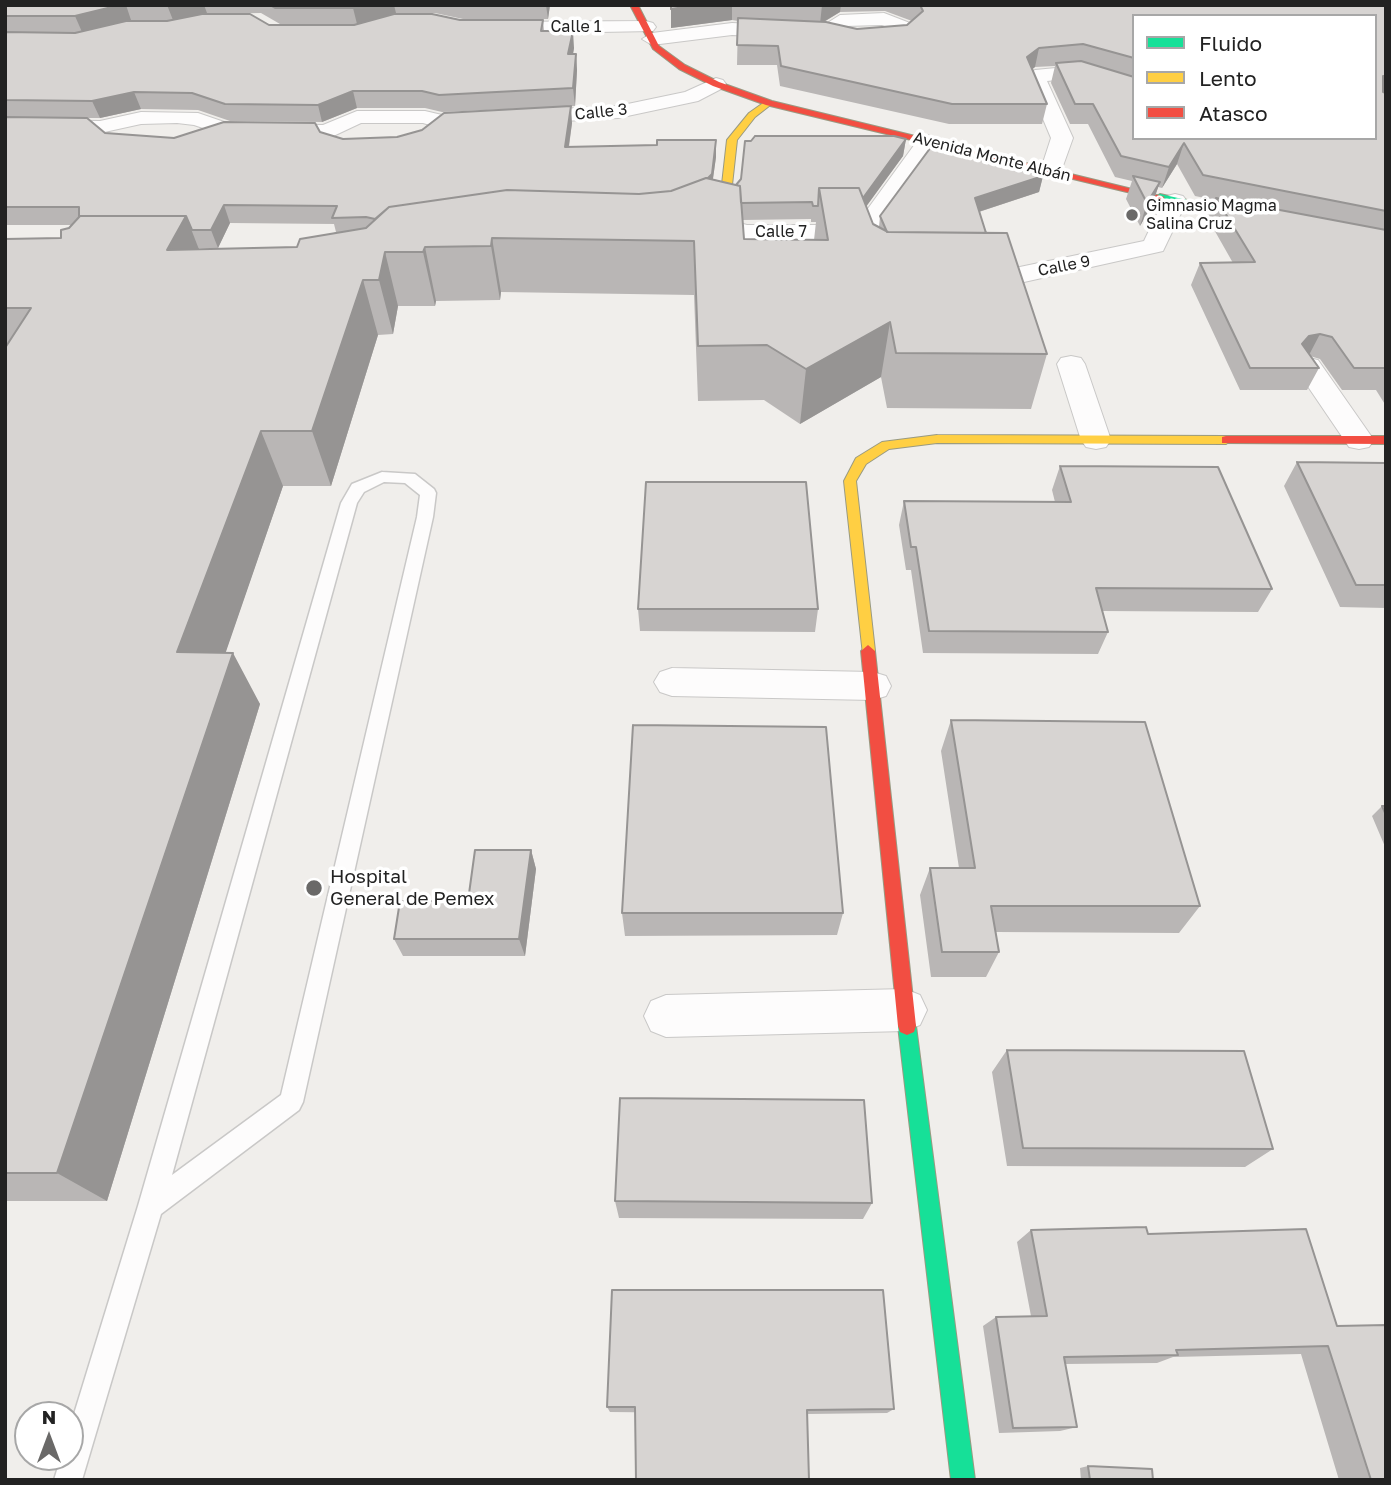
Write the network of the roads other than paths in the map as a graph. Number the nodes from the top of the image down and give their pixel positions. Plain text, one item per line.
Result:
1 (634, 5) edge
2 (476, 28) edge
3 (649, 33) junction
4 (825, 33) edge
5 (1132, 71) edge
6 (1096, 77) junction
7 (716, 84) junction
8 (1132, 90) edge
9 (769, 103) junction
10 (440, 122) junction
11 (5, 126) edge
12 (100, 127) junction
13 (227, 130) junction
14 (327, 132) junction
15 (417, 140) edge
16 (203, 141) edge
17 (928, 142) junction
18 (121, 143) edge
19 (347, 147) edge
20 (1051, 172) junction
21 (1175, 201) junction
22 (1284, 224) edge
23 (690, 226) joint
24 (863, 232) junction
25 (888, 276) edge
26 (948, 276) edge
27 (1071, 364) dead end
28 (1308, 366) edge
29 (1096, 440) junction
30 (1372, 440) edge
31 (671, 682) dead end
32 (873, 686) junction
33 (905, 1010) junction
34 (666, 1016) dead end
35 (150, 1206) junction
36 (68, 1480) edge
37 (963, 1480) edge

1 - 3 street, Avenida Monte Albán
2 - 3 street, Calle 1
3 - 4 street, Calle 1
3 - 7 street, Avenida Monte Albán
5 - 6 street
6 - 8 street
6 - 20 street
7 - 9 street, Avenida Monte Albán
7 - 10 street, Calle 3
9 - 17 street, Avenida Monte Albán
9 - 23 street
10 - 14 street, Calle 3
10 - 15 street
11 - 12 street
12 - 13 street
12 - 18 street
13 - 14 street
13 - 16 street
14 - 19 street
17 - 20 street, Avenida Monte Albán
17 - 24 street
20 - 21 street, Avenida Monte Albán
21 - 22 street, Avenida Monte Albán
21 - 26 street, Calle 9
23 - 24 street, Calle 7
24 - 25 street
27 - 29 street
28 - 30 street
29 - 30 street
29 - 32 street
31 - 32 street
32 - 33 street
33 - 34 street
33 - 37 street
35 - 35 lane
35 - 36 lane

